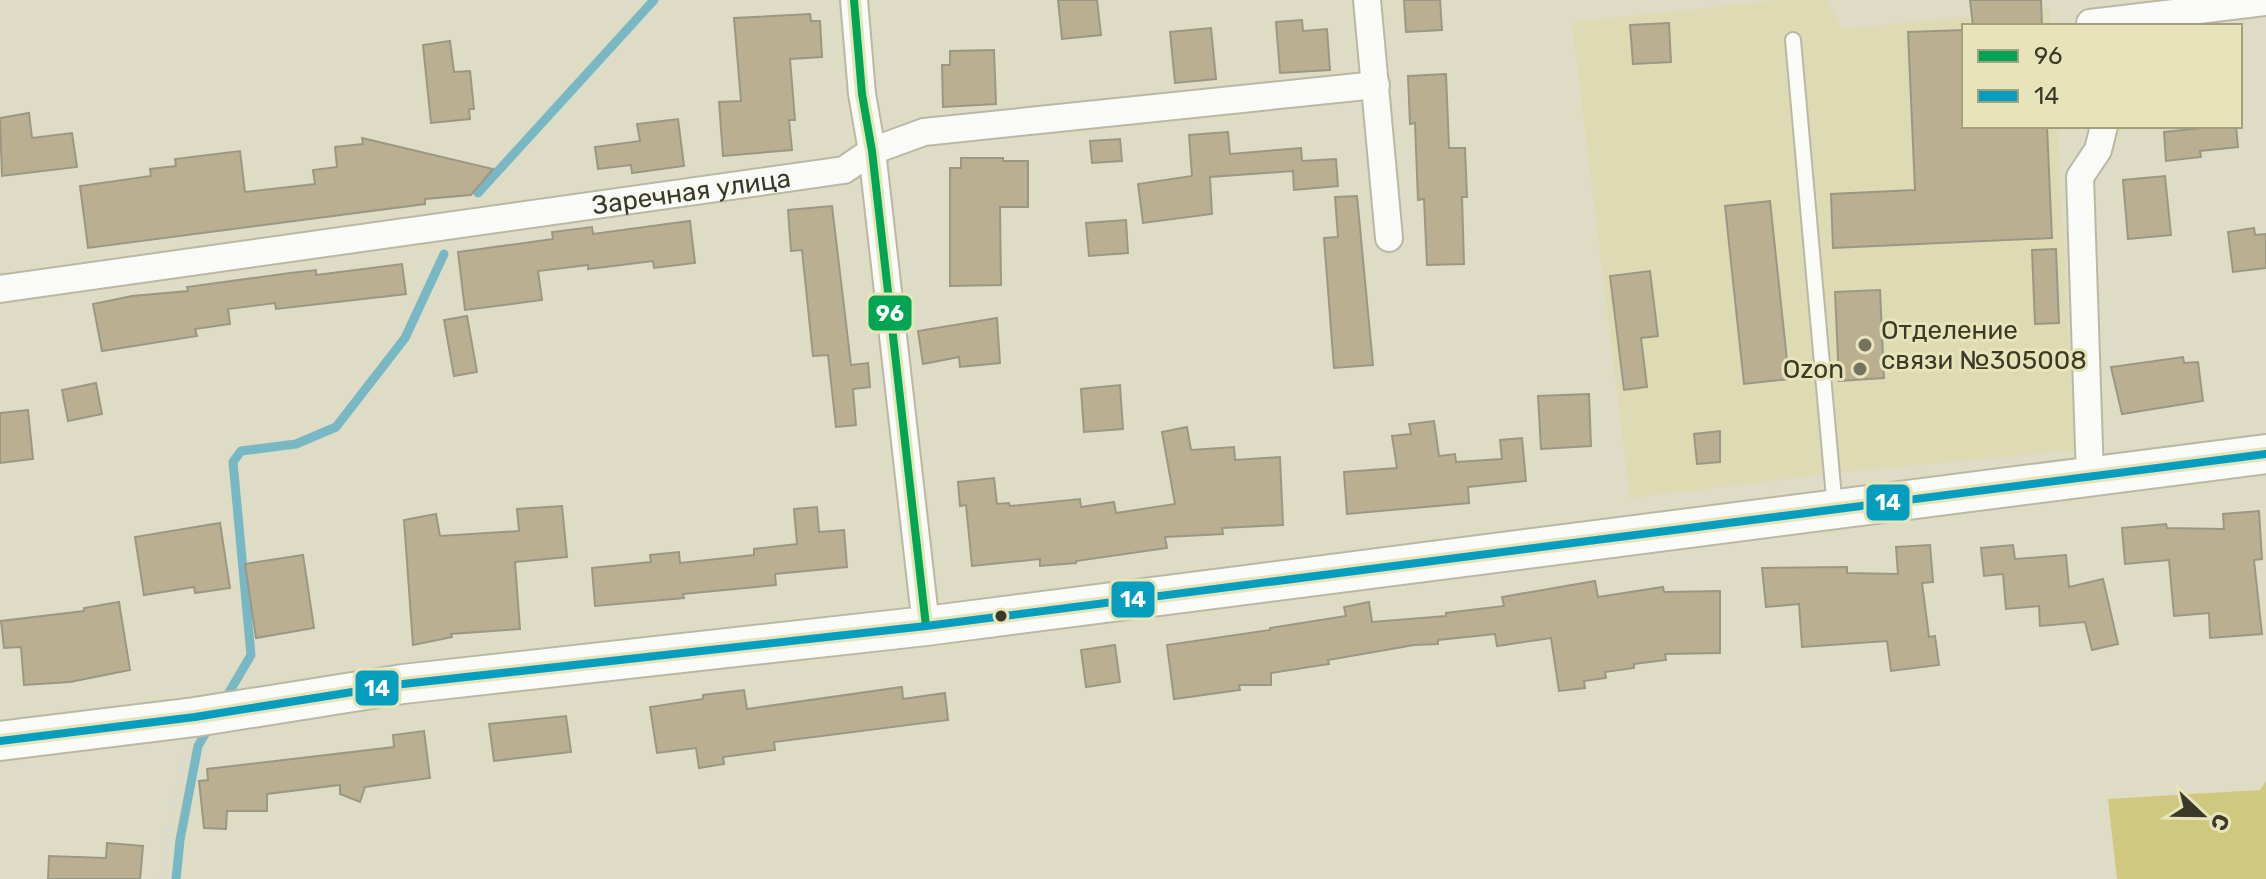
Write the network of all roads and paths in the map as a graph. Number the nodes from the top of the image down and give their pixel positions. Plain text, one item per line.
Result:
1 (854, 0) edge
2 (1367, 0) edge
3 (2266, 2) edge
4 (2089, 16) edge
5 (1793, 40) dead end
6 (1376, 85) junction
7 (2104, 128) edge
8 (872, 151) junction
9 (1389, 238) dead end
10 (0, 289) edge
11 (2266, 454) edge
12 (2090, 477) junction
13 (1835, 510) junction
14 (926, 626) junction
15 (195, 717) junction
16 (0, 741) edge
17 (162, 879) edge

1 - 8 street
2 - 6 street
3 - 4 street
5 - 13 lane
6 - 8 street, Заречная улица
6 - 9 street
7 - 12 street
8 - 10 street, Заречная улица
8 - 14 street
11 - 12 street
12 - 13 street
13 - 14 street
14 - 15 street
15 - 16 street
15 - 17 path

